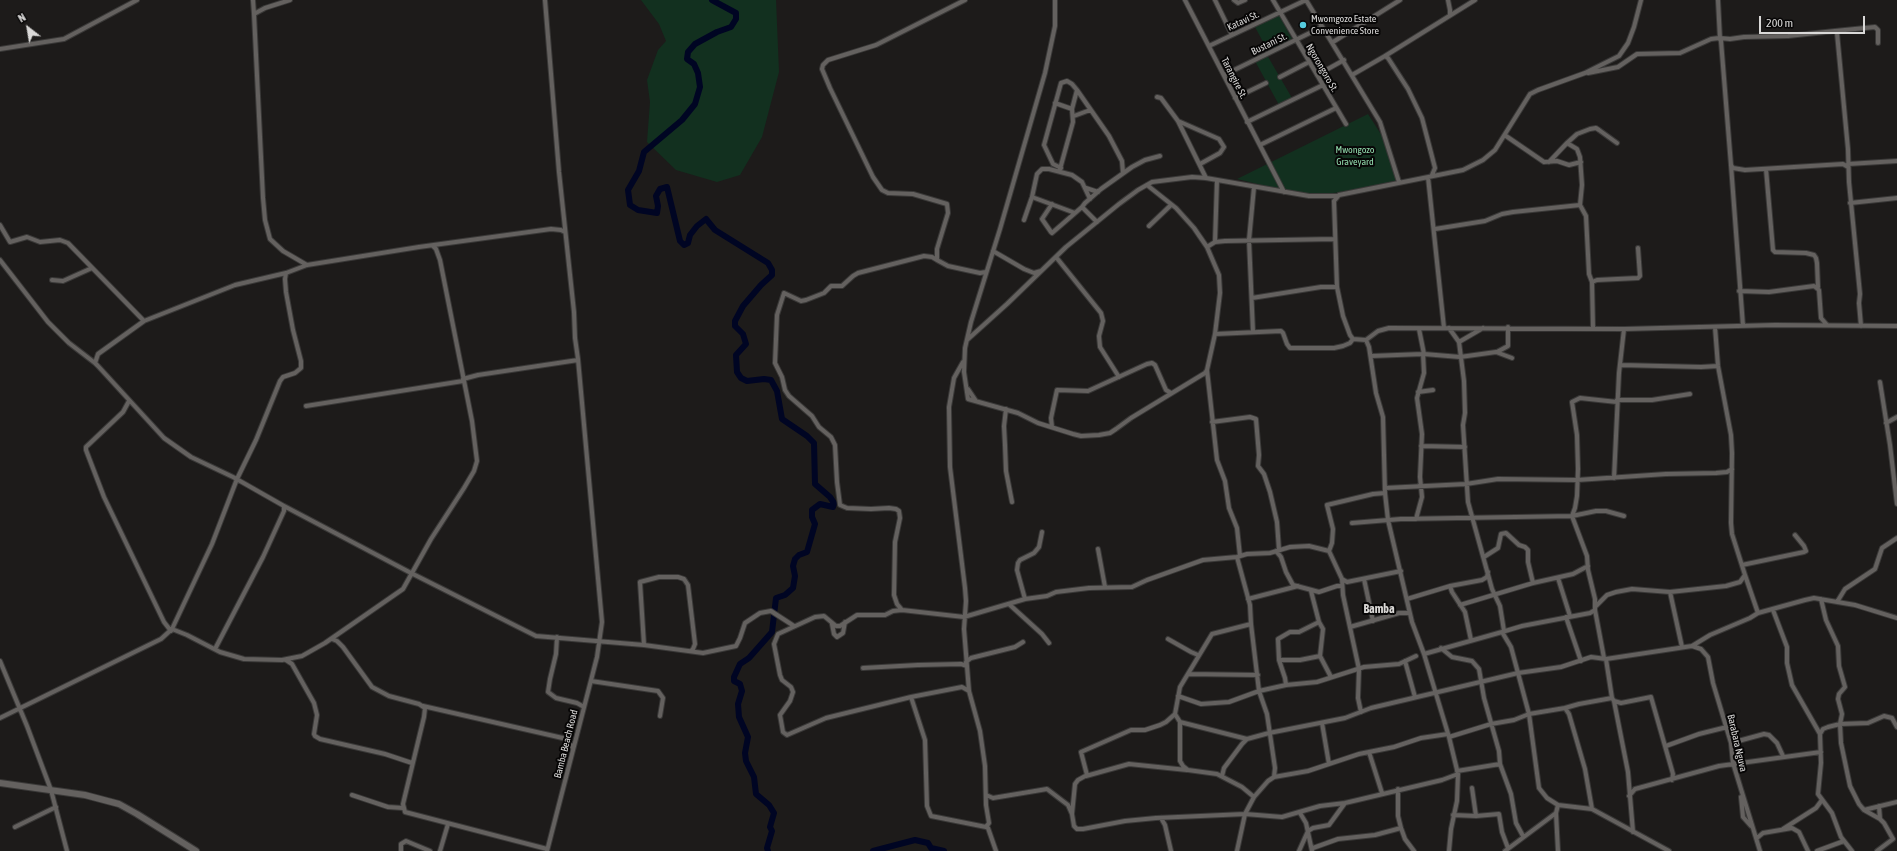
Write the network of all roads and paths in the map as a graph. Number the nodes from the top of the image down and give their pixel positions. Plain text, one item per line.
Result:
1 (137, 0) edge
2 (253, 0) edge
3 (290, 0) edge
4 (545, 0) edge
5 (966, 0) edge
6 (1055, 0) edge
7 (1185, 0) edge
8 (1215, 0) edge
9 (1234, 0) edge
10 (1245, 0) edge
11 (1273, 0) edge
12 (1306, 0) edge
13 (1400, 0) edge
14 (1448, 0) edge
15 (1475, 0) edge
16 (1641, 0) edge
17 (1718, 0) edge
18 (1280, 13) junction
19 (254, 14) junction
20 (1450, 15) junction
21 (1322, 27) junction
22 (1838, 32) junction
23 (1232, 35) junction
24 (1720, 38) junction
25 (1296, 39) junction
26 (1333, 42) junction
27 (1878, 43) dead end
28 (1209, 46) junction
29 (0, 49) edge
30 (1385, 56) junction
31 (1344, 60) junction
32 (1310, 62) junction
33 (1585, 73) junction
34 (1224, 75) junction
35 (1317, 75) junction
36 (1352, 75) junction
37 (1280, 77) dead end
38 (1266, 83) dead end
39 (1323, 85) junction
40 (1077, 90) junction
41 (1156, 97) dead end
42 (1236, 98) junction
43 (1055, 103) junction
44 (1336, 108) junction
45 (1072, 109) junction
46 (1090, 110) junction
47 (1074, 116) junction
48 (1178, 121) junction
49 (1248, 122) junction
50 (1346, 124) dead end
51 (1506, 136) junction
52 (1567, 143) junction
53 (1617, 143) dead end
54 (1260, 145) junction
55 (1160, 156) dead end
56 (1897, 161) edge
57 (1550, 162) junction
58 (1581, 162) junction
59 (1200, 164) junction
60 (1730, 165) junction
61 (1848, 166) junction
62 (1060, 169) junction
63 (1766, 169) junction
64 (1124, 173) junction
65 (1430, 176) junction
66 (1206, 178) junction
67 (1218, 180) junction
68 (1399, 182) junction
69 (1147, 185) junction
70 (1254, 187) junction
71 (1086, 188) junction
72 (1098, 192) junction
73 (1284, 192) junction
74 (1337, 196) junction
75 (1032, 197) junction
76 (1897, 198) edge
77 (1090, 199) junction
78 (1850, 202) junction
79 (1052, 204) junction
80 (1171, 205) junction
81 (1580, 205) junction
82 (1082, 207) junction
83 (1075, 213) junction
84 (1024, 220) dead end
85 (1096, 222) junction
86 (0, 226) edge
87 (1149, 226) dead end
88 (1435, 229) junction
89 (565, 232) junction
90 (1335, 239) junction
91 (1249, 240) junction
92 (1215, 242) junction
93 (432, 246) junction
94 (1207, 246) junction
95 (1638, 248) dead end
96 (993, 251) junction
97 (1056, 256) junction
98 (0, 260) edge
99 (937, 260) junction
100 (307, 265) junction
101 (92, 268) junction
102 (1041, 271) junction
103 (986, 272) junction
104 (286, 273) junction
105 (980, 273) junction
106 (984, 279) junction
107 (52, 280) dead end
108 (1592, 282) junction
109 (1337, 287) junction
110 (1818, 288) junction
111 (1739, 291) junction
112 (1252, 298) junction
113 (1822, 320) junction
114 (144, 321) junction
115 (1715, 326) junction
116 (1743, 326) junction
117 (1818, 326) junction
118 (1827, 326) junction
119 (1861, 326) junction
120 (1897, 326) edge
121 (1444, 328) junction
122 (1449, 328) junction
123 (1485, 328) junction
124 (1508, 328) junction
125 (1593, 328) junction
126 (1419, 329) junction
127 (1624, 329) junction
128 (1253, 332) junction
129 (1214, 334) junction
130 (1353, 339) junction
131 (967, 340) junction
132 (1366, 340) junction
133 (1459, 342) junction
134 (1496, 352) junction
135 (1423, 354) junction
136 (1370, 356) junction
137 (1460, 357) junction
138 (1512, 358) dead end
139 (578, 360) junction
140 (964, 362) junction
141 (96, 363) junction
142 (1621, 365) junction
143 (1718, 366) junction
144 (1207, 370) junction
145 (1120, 377) junction
146 (463, 380) junction
147 (1880, 382) dead end
148 (1433, 390) dead end
149 (1418, 392) junction
150 (1171, 393) junction
151 (1690, 394) dead end
152 (129, 401) junction
153 (1617, 401) junction
154 (306, 406) dead end
155 (1006, 409) junction
156 (1897, 417) edge
157 (1212, 422) junction
158 (1886, 423) junction
159 (1052, 427) junction
160 (1421, 446) junction
161 (1464, 447) junction
162 (1895, 458) edge
163 (1730, 471) junction
164 (1614, 478) junction
165 (237, 479) junction
166 (1577, 480) junction
167 (1466, 484) junction
168 (1421, 485) junction
169 (1385, 490) junction
170 (1012, 502) dead end
171 (1897, 504) edge
172 (284, 506) junction
173 (1572, 516) junction
174 (1624, 516) dead end
175 (1472, 518) junction
176 (1416, 519) junction
177 (1388, 520) junction
178 (1352, 523) dead end
179 (1042, 532) dead end
180 (1795, 535) dead end
181 (1897, 538) edge
182 (1098, 549) dead end
183 (1278, 550) junction
184 (1329, 550) junction
185 (1238, 556) junction
186 (1484, 557) junction
187 (1742, 565) junction
188 (1588, 566) junction
189 (1401, 570) junction
190 (1488, 572) junction
191 (411, 573) junction
192 (1745, 575) junction
193 (1558, 578) junction
194 (1342, 579) junction
195 (1364, 579) junction
196 (1533, 583) junction
197 (1299, 586) junction
198 (1341, 586) junction
199 (1450, 586) junction
200 (1105, 587) junction
201 (1311, 591) junction
202 (1670, 592) junction
203 (1495, 594) junction
204 (1025, 599) junction
205 (1248, 599) junction
206 (1407, 599) junction
207 (1821, 599) junction
208 (1837, 602) junction
209 (1010, 605) junction
210 (1460, 605) junction
211 (1596, 608) junction
212 (902, 610) junction
213 (1773, 610) junction
214 (1410, 613) junction
215 (1758, 613) junction
216 (1568, 616) junction
217 (964, 617) junction
218 (1897, 618) edge
219 (1373, 621) junction
220 (845, 622) junction
221 (1319, 622) junction
222 (832, 624) junction
223 (1251, 624) junction
224 (794, 626) junction
225 (1350, 627) junction
226 (171, 630) junction
227 (1503, 632) junction
228 (557, 637) junction
229 (332, 639) junction
230 (1168, 639) dead end
231 (1471, 640) junction
232 (600, 641) junction
233 (1023, 642) dead end
234 (1049, 643) dead end
235 (644, 645) junction
236 (1692, 646) junction
237 (1440, 648) junction
238 (1682, 648) junction
239 (215, 649) junction
240 (690, 651) junction
241 (1424, 654) junction
242 (1198, 655) junction
243 (1320, 656) junction
244 (1416, 656) dead end
245 (1605, 658) junction
246 (286, 660) junction
247 (1279, 660) junction
248 (1405, 661) junction
249 (1581, 661) junction
250 (0, 663) edge
251 (967, 664) junction
252 (863, 668) dead end
253 (1359, 669) junction
254 (1518, 673) junction
255 (1188, 674) junction
256 (1258, 675) junction
257 (1331, 677) junction
258 (591, 681) junction
259 (1480, 683) junction
260 (1286, 685) junction
261 (969, 691) junction
262 (1259, 691) junction
263 (1436, 692) junction
264 (1178, 696) junction
265 (911, 697) junction
266 (1415, 697) junction
267 (1613, 700) junction
268 (423, 706) junction
269 (584, 706) junction
270 (1565, 708) junction
271 (20, 709) junction
272 (1361, 712) junction
273 (1175, 714) junction
274 (1529, 714) junction
275 (660, 716) dead end
276 (0, 718) edge
277 (1180, 722) junction
278 (1322, 723) junction
279 (1491, 724) junction
280 (1840, 724) junction
281 (1727, 727) junction
282 (1897, 727) edge
283 (1269, 732) junction
284 (1820, 734) junction
285 (1449, 736) junction
286 (1247, 739) junction
287 (1731, 743) junction
288 (1666, 746) junction
289 (573, 749) junction
290 (1369, 752) junction
291 (1821, 752) junction
292 (1783, 756) junction
293 (412, 763) junction
294 (1733, 763) junction
295 (1329, 764) junction
296 (1500, 764) junction
297 (1188, 770) junction
298 (1457, 772) junction
299 (1673, 774) junction
300 (1086, 776) junction
301 (1222, 776) junction
302 (1274, 777) junction
303 (1677, 778) junction
304 (1672, 780) junction
305 (0, 784) edge
306 (1472, 788) dead end
307 (1398, 789) junction
308 (51, 790) junction
309 (1382, 793) junction
310 (352, 795) dead end
311 (986, 795) junction
312 (1629, 796) junction
313 (1254, 797) junction
314 (1822, 800) junction
315 (1897, 802) edge
316 (1345, 803) junction
317 (1558, 805) junction
318 (1879, 806) junction
319 (56, 807) junction
320 (403, 808) junction
321 (1592, 809) junction
322 (1864, 810) junction
323 (1300, 813) junction
324 (1556, 813) junction
325 (1072, 814) junction
326 (1245, 814) junction
327 (1453, 815) junction
328 (1476, 816) junction
329 (1161, 818) junction
330 (1880, 819) junction
331 (448, 824) junction
332 (15, 827) dead end
333 (986, 827) junction
334 (1401, 828) junction
335 (1783, 829) junction
336 (1308, 831) junction
337 (1633, 832) junction
338 (1523, 836) junction
339 (1757, 838) junction
340 (1844, 841) junction
341 (1313, 849) edge
342 (547, 850) edge
343 (1506, 850) edge
344 (67, 851) edge
345 (196, 851) edge
346 (401, 851) edge
347 (430, 851) edge
348 (440, 851) edge
349 (996, 851) edge
350 (1171, 851) edge
351 (1237, 851) edge
352 (1298, 851) edge
353 (1414, 851) edge
354 (1449, 851) edge
355 (1558, 851) edge
356 (1669, 851) edge
357 (1760, 851) edge
358 (1808, 851) edge
359 (1817, 851) edge
360 (1852, 851) edge
361 (1877, 851) edge

1 - 29 street
2 - 19 street
3 - 19 street
4 - 89 street, Bamba Beach Road
5 - 99 street
6 - 96 street
7 - 28 street, Tarangire St.
8 - 23 street
9 - 10 street
11 - 18 street, Ngorongoro St.
12 - 18 street, Katavi St.
12 - 21 street
13 - 26 street
14 - 20 street
15 - 20 street
16 - 33 street
17 - 24 street
18 - 23 street, Katavi St.
18 - 25 street, Ngorongoro St.
19 - 100 street
20 - 30 street
21 - 25 street, Bustani St.
21 - 26 street
22 - 24 street
22 - 27 street
22 - 61 street
23 - 28 street, Katavi St.
24 - 33 street
24 - 60 street
25 - 32 street, Ngorongoro St.
25 - 34 street, Bustani St.
26 - 31 street
28 - 34 street, Tarangire St.
30 - 36 street
30 - 65 street
31 - 35 street
31 - 36 street
32 - 35 street, Ngorongoro St.
32 - 37 street
33 - 51 street
34 - 42 street, Tarangire St.
35 - 39 street, Ngorongoro St.
36 - 68 street
38 - 42 street
39 - 44 street, Ngorongoro St.
39 - 49 street
40 - 43 street
40 - 45 street
40 - 46 street
41 - 48 street
42 - 49 street, Tarangire St.
43 - 45 street
43 - 62 street
44 - 50 street, Ngorongoro St.
44 - 54 street
45 - 47 street
46 - 47 street
46 - 64 street
47 - 62 street
48 - 59 street
48 - 59 street
49 - 54 street, Tarangire St.
51 - 57 street
51 - 65 street
52 - 53 street
52 - 57 street
52 - 58 street
54 - 73 street, Tarangire St.
55 - 64 street
56 - 61 street
57 - 58 street
58 - 81 street
59 - 66 street
60 - 63 street
60 - 111 street
61 - 63 street
61 - 78 street
62 - 71 street
62 - 75 street
63 - 110 street
64 - 72 street
65 - 68 street
65 - 88 street
66 - 67 street
66 - 69 street
67 - 70 street
67 - 92 street
68 - 74 street
69 - 80 street
69 - 85 street
70 - 73 street
70 - 91 street
71 - 72 street
71 - 77 street
72 - 77 street
73 - 74 street
74 - 90 street
75 - 79 street
75 - 84 street
76 - 78 street
77 - 82 street
78 - 119 street
79 - 83 street
79 - 83 street
80 - 87 street
80 - 94 street
81 - 88 street
81 - 108 street
82 - 83 street
82 - 85 street
85 - 97 street
86 - 101 street
88 - 121 street
89 - 93 street
89 - 139 street, Bamba Beach Road
90 - 91 street
90 - 109 street
91 - 92 street
91 - 112 street
92 - 94 street
93 - 100 street
93 - 146 street
94 - 129 street
95 - 108 street
96 - 102 street
96 - 103 street
97 - 102 street
97 - 145 street
98 - 141 street
99 - 105 street
99 - 212 street
100 - 104 street
101 - 107 street
101 - 114 street
102 - 131 street
103 - 105 street
103 - 106 street
104 - 114 street
104 - 165 street
105 - 106 street
106 - 131 street
108 - 125 street
109 - 112 street
109 - 130 street
110 - 111 street
110 - 113 street
111 - 116 street
112 - 128 street
113 - 117 street
113 - 118 street
114 - 141 street
115 - 116 street
115 - 127 street
115 - 143 street
116 - 117 street
117 - 118 street
118 - 119 street
119 - 120 street
121 - 122 street
121 - 126 street
122 - 123 street
122 - 133 street
123 - 124 street
123 - 133 street
124 - 125 street
124 - 134 street
125 - 127 street
126 - 132 street
126 - 135 street
127 - 142 street
128 - 129 street
128 - 130 street
129 - 144 street
130 - 132 street
131 - 140 street
132 - 136 street
133 - 137 street
134 - 137 street
134 - 138 street
135 - 136 street
135 - 137 street
135 - 149 street
136 - 169 street
137 - 161 street
139 - 146 street
139 - 232 street, Bamba Beach Road
140 - 155 street
140 - 217 street
141 - 152 street
142 - 143 street
142 - 153 street
143 - 163 street
144 - 150 street
144 - 157 street
145 - 150 street
145 - 159 street
146 - 154 street
146 - 191 street
147 - 158 street
148 - 149 street
149 - 160 street
150 - 159 street
151 - 153 street
152 - 165 street
152 - 226 street
153 - 164 street
153 - 166 street
155 - 159 street
155 - 170 street
156 - 158 street
157 - 183 street
157 - 185 street
158 - 162 street
160 - 161 street
160 - 168 street
161 - 167 street
162 - 171 street
163 - 164 street
163 - 187 street
164 - 166 street
165 - 172 street
165 - 226 street
166 - 167 street
166 - 173 street
167 - 168 street
167 - 175 street
168 - 169 street
168 - 176 street
169 - 177 street
169 - 184 street
172 - 191 street
172 - 239 street
173 - 174 street
173 - 175 street
173 - 188 street
175 - 176 street
175 - 186 street
176 - 177 street
177 - 178 street
177 - 189 street
179 - 204 street
180 - 187 street
181 - 208 street
182 - 200 street
183 - 184 street
183 - 185 street
183 - 197 street
184 - 194 street
185 - 200 street
185 - 205 street
186 - 190 street
186 - 196 street
187 - 192 street
188 - 193 street
188 - 211 street
189 - 195 street
189 - 206 street
190 - 199 street
190 - 203 street
191 - 228 street
191 - 229 street
192 - 202 street
192 - 215 street
193 - 196 street
193 - 216 street
194 - 195 street
194 - 198 street
195 - 219 street
196 - 203 street
197 - 201 street
197 - 205 street
198 - 201 street
198 - 225 street
199 - 206 street
199 - 210 street
200 - 204 street
201 - 221 street
202 - 211 street
202 - 238 street
203 - 210 street
203 - 227 street
204 - 209 street
205 - 223 street
206 - 214 street
207 - 208 street
207 - 213 street
207 - 280 street
208 - 218 street
209 - 217 street
209 - 234 street
210 - 231 street
211 - 216 street
211 - 245 street
212 - 217 street
212 - 220 street
213 - 215 street
213 - 284 street
214 - 219 street
214 - 241 street
215 - 236 street
216 - 227 street
216 - 249 street
217 - 251 street
219 - 225 street
220 - 222 street
220 - 222 street
221 - 243 street
221 - 247 street
222 - 224 street
223 - 242 street
223 - 256 street
224 - 240 street
224 - 265 street
225 - 253 street
226 - 239 street
226 - 271 street
227 - 231 street
227 - 254 street
228 - 232 street
228 - 269 street
229 - 246 street
229 - 268 street
230 - 242 street
231 - 237 street
232 - 235 street
232 - 258 street, Bamba Beach Road
233 - 251 street
235 - 240 street
235 - 240 street
236 - 238 street
236 - 281 street, Barabara Nguva
237 - 241 street
237 - 259 street
238 - 245 street
239 - 246 street
241 - 263 street
242 - 255 street
243 - 247 street
243 - 257 street
244 - 248 street
245 - 249 street
245 - 267 street
246 - 293 street
247 - 260 street
248 - 253 street
248 - 266 street
249 - 254 street
250 - 271 street
251 - 252 street
251 - 261 street
253 - 257 street
253 - 272 street
254 - 259 street
254 - 274 street
255 - 256 street
255 - 264 street
256 - 262 street
257 - 260 street
258 - 269 street, Bamba Beach Road
258 - 275 street
259 - 263 street
259 - 279 street
260 - 262 street
261 - 265 street
261 - 311 street
262 - 264 street
262 - 283 street
263 - 266 street
263 - 285 street
264 - 273 street
265 - 333 street
266 - 272 street
267 - 270 street
267 - 288 street
267 - 312 street
268 - 289 street
268 - 293 street
269 - 289 street, Bamba Beach Road
270 - 274 street
270 - 321 street
271 - 276 street
271 - 308 street
272 - 278 street
273 - 277 street
273 - 300 street
274 - 279 street
274 - 317 street
277 - 286 street
277 - 297 street
278 - 283 street
278 - 295 street
279 - 285 street
279 - 296 street
280 - 282 street
280 - 284 street
280 - 322 street
281 - 287 street, Barabara Nguva
281 - 288 street
283 - 286 street
283 - 302 street
284 - 291 street
285 - 290 street
285 - 298 street
286 - 301 street
287 - 292 street
287 - 294 street, Barabara Nguva
288 - 299 street
289 - 342 street, Bamba Beach Road
290 - 295 street
290 - 309 street
291 - 292 street
291 - 314 street
292 - 294 street
293 - 320 street
294 - 303 street
294 - 339 street, Barabara Nguva
295 - 302 street
296 - 298 street
296 - 338 street
297 - 300 street
297 - 301 street
298 - 307 street
298 - 327 street
299 - 303 street
299 - 304 street
300 - 325 street
301 - 313 street
302 - 313 street
303 - 304 street
304 - 312 street
305 - 308 main road
306 - 328 street
307 - 309 street
307 - 334 street
308 - 319 street
308 - 345 main road
309 - 316 street
310 - 320 street
311 - 325 street
311 - 333 street
312 - 337 street
313 - 326 street
314 - 335 street
314 - 340 street
315 - 318 street
316 - 323 street
316 - 336 street
317 - 321 street
317 - 324 street
318 - 322 street
318 - 330 street
319 - 332 street
319 - 344 street
320 - 331 street
321 - 337 street
322 - 330 street
323 - 326 street
323 - 336 street
324 - 338 street
324 - 355 street
325 - 329 street
326 - 329 street
326 - 351 street
327 - 328 street
327 - 354 street
328 - 343 street
329 - 350 street
330 - 361 street
331 - 342 street
331 - 348 street
333 - 349 street
334 - 341 street
334 - 353 street
335 - 339 street
335 - 358 street
336 - 341 street
336 - 352 street
337 - 356 street
338 - 343 street
339 - 357 street, Barabara Nguva
340 - 359 street
340 - 360 street
346 - 347 street

